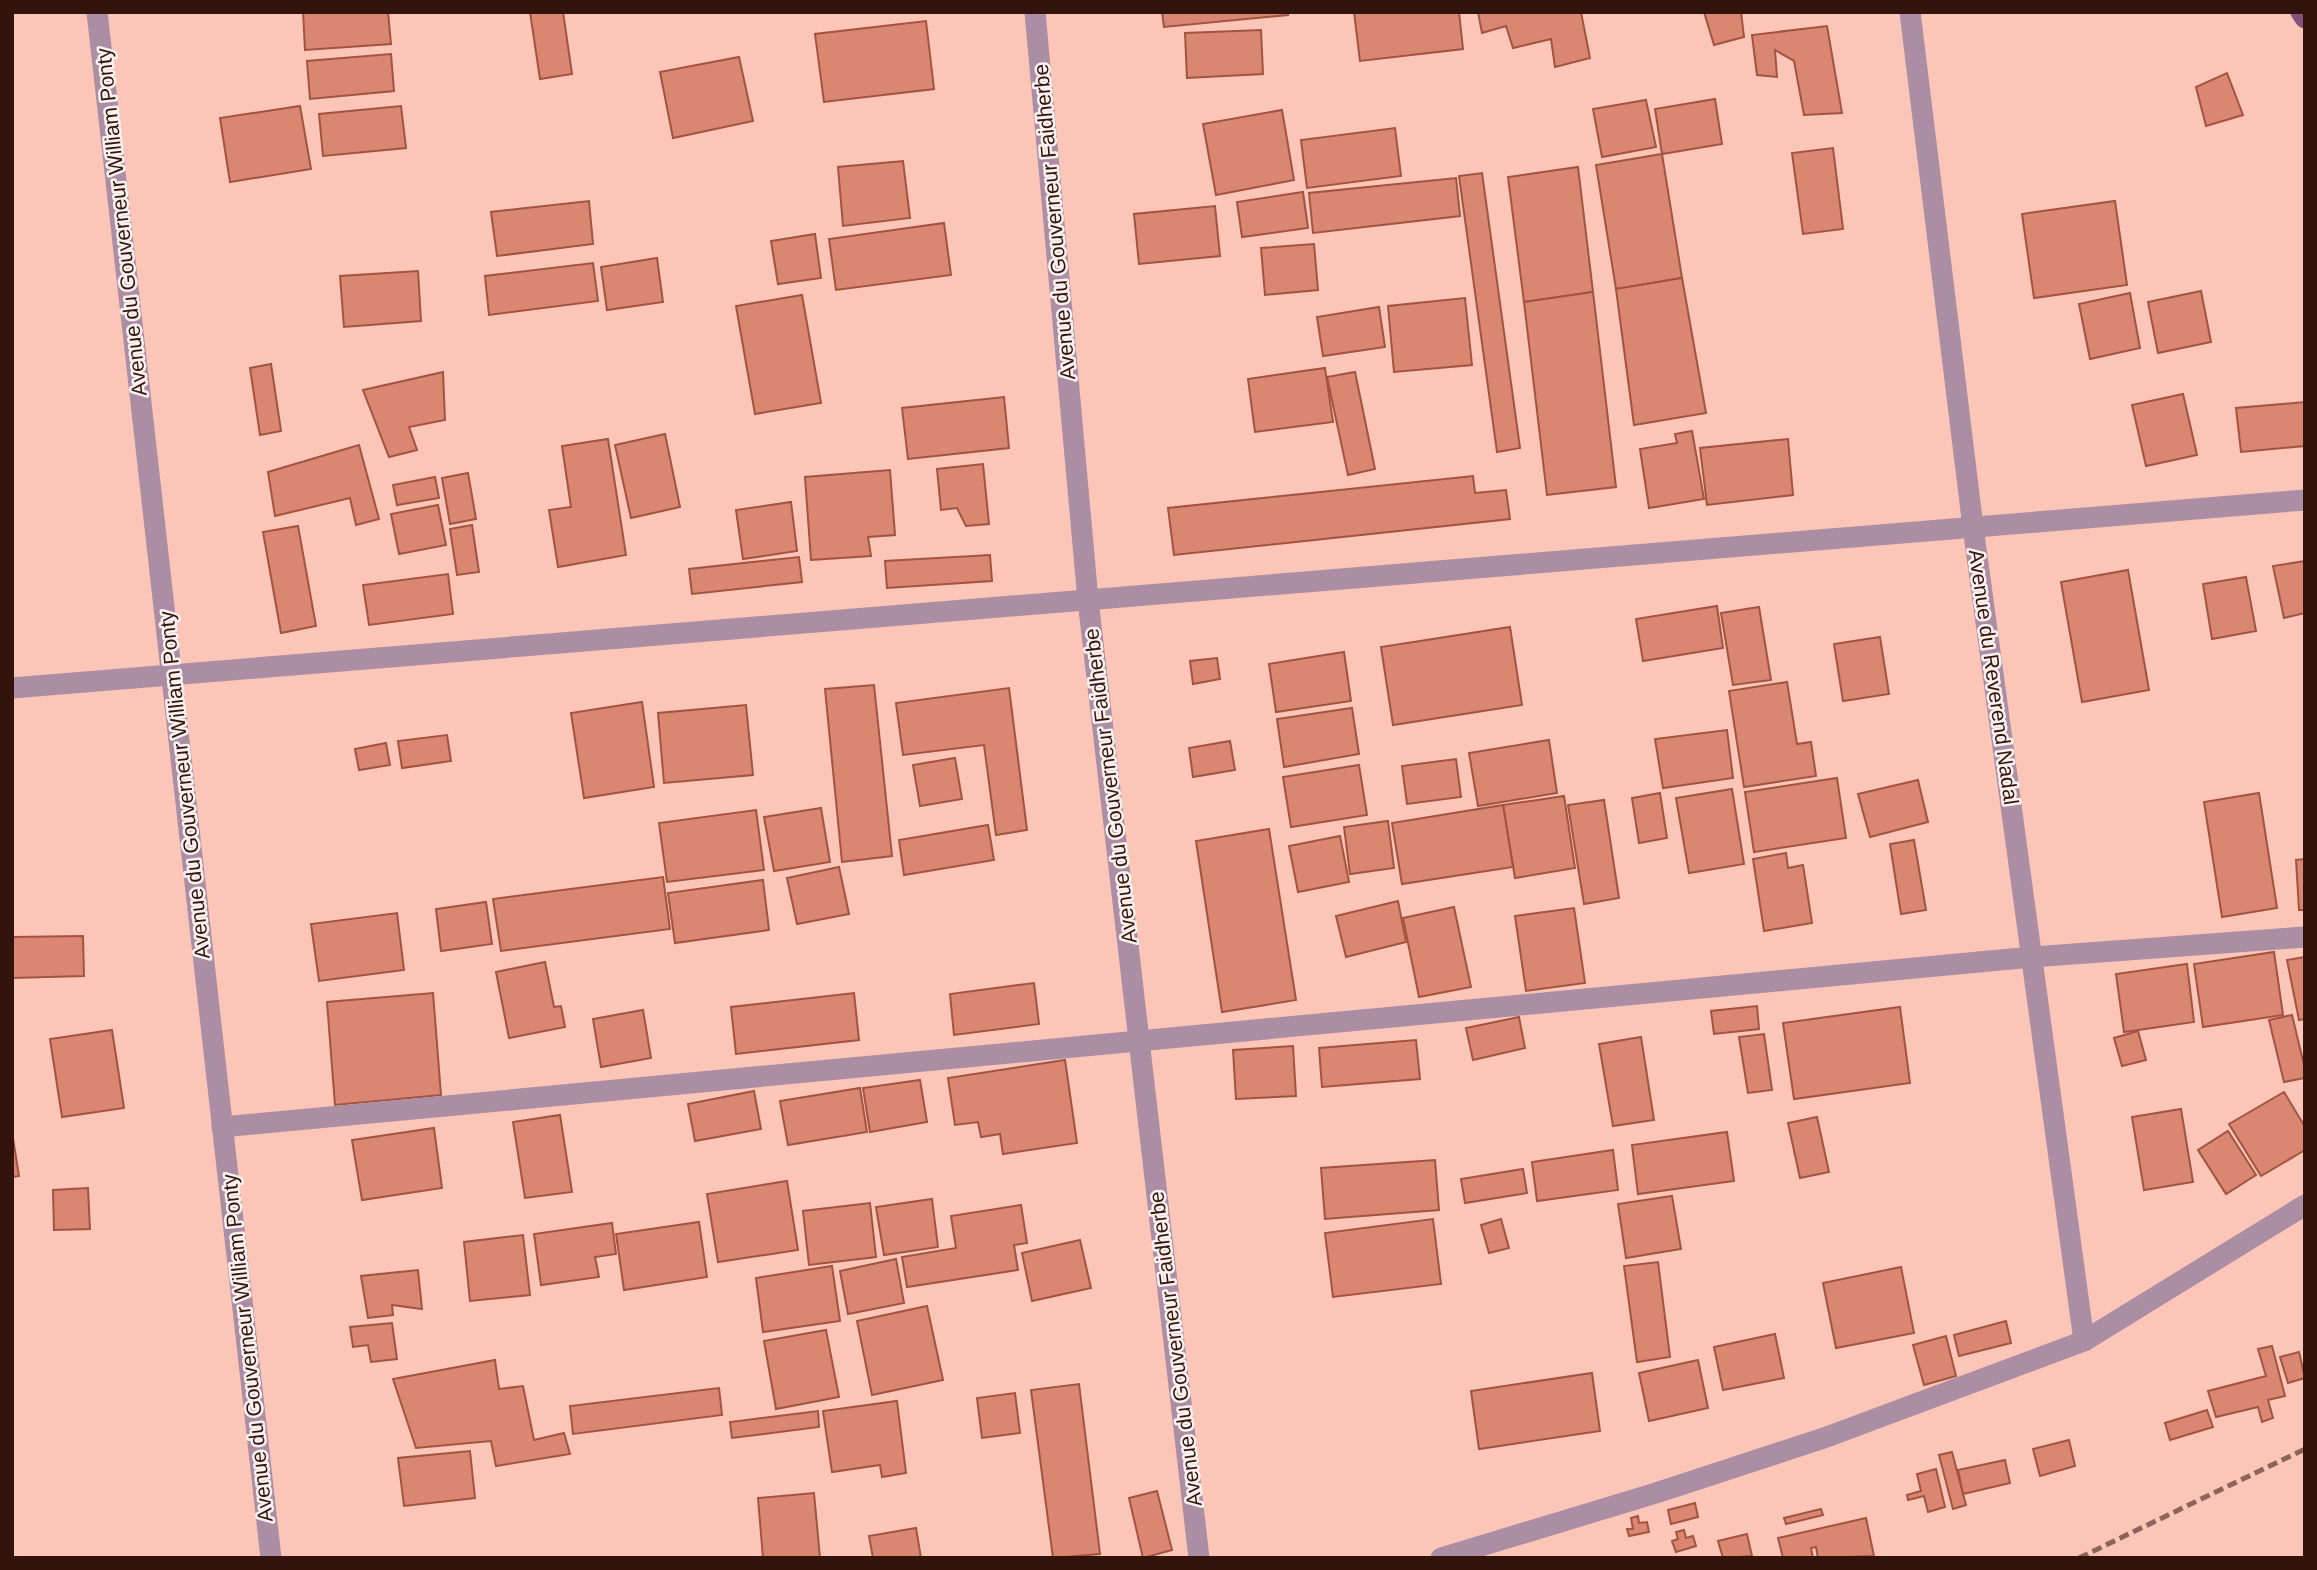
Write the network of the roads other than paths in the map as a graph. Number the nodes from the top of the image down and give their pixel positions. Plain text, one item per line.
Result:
1 (97, 12) edge
2 (1035, 12) edge
3 (1910, 12) edge
4 (2301, 12) edge
5 (2305, 18) edge
6 (2305, 500) edge
7 (1973, 527) junction
8 (1088, 600) junction
9 (172, 675) junction
10 (12, 688) edge
11 (2305, 937) edge
12 (2032, 957) junction
13 (1139, 1040) junction
14 (222, 1127) junction
15 (2305, 1205) edge
16 (2084, 1341) junction
17 (271, 1558) edge
18 (1199, 1558) edge
19 (1441, 1558) edge

1 - 9 street, Avenue du Gouverneur William Ponty
2 - 8 street, Avenue du Gouverneur Faidherbe
3 - 7 street, Avenue du Reverend Nadal
4 - 5 main road
6 - 7 street
7 - 8 street
7 - 12 street, Avenue du Reverend Nadal
8 - 9 street
8 - 13 street, Avenue du Gouverneur Faidherbe
9 - 10 street
9 - 14 street, Avenue du Gouverneur William Ponty
11 - 12 street
12 - 13 street
12 - 16 street, Avenue du Reverend Nadal
13 - 14 street
13 - 18 street, Avenue du Gouverneur Faidherbe
14 - 17 street, Avenue du Gouverneur William Ponty
15 - 16 street
16 - 19 street

